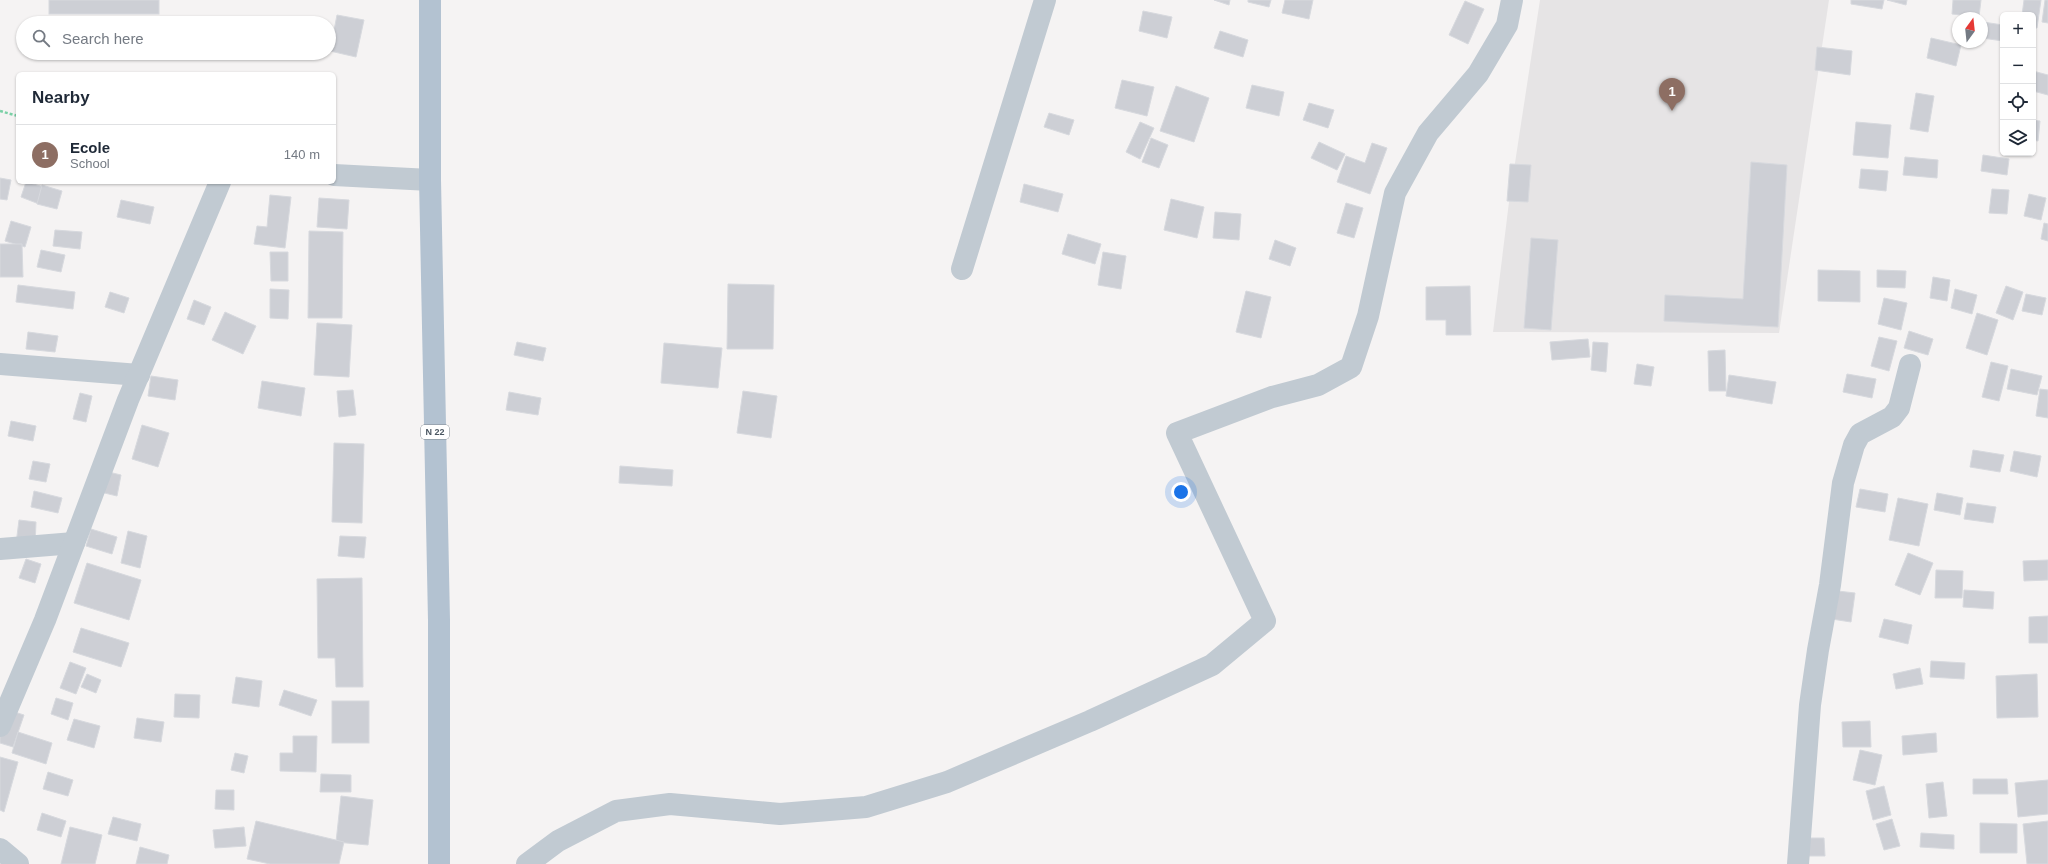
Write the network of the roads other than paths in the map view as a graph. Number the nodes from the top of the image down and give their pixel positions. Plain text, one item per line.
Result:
1 (430, 0) edge
2 (1045, 0) edge
3 (1512, 0) edge
4 (336, 175) edge
5 (430, 180) junction
6 (219, 184) edge
7 (962, 269) dead end
8 (0, 364) edge
9 (1910, 365) dead end
10 (139, 375) junction
11 (74, 544) junction
12 (0, 549) edge
13 (0, 726) edge
14 (0, 849) edge
15 (18, 864) edge
16 (439, 864) edge
17 (527, 864) edge
18 (1798, 864) edge

1 - 5 main road, N 22
2 - 7 street
3 - 17 street
4 - 5 street
5 - 16 main road, N 22
6 - 10 street
8 - 10 street
9 - 18 street
10 - 11 street
11 - 12 street
11 - 13 street
14 - 15 street

